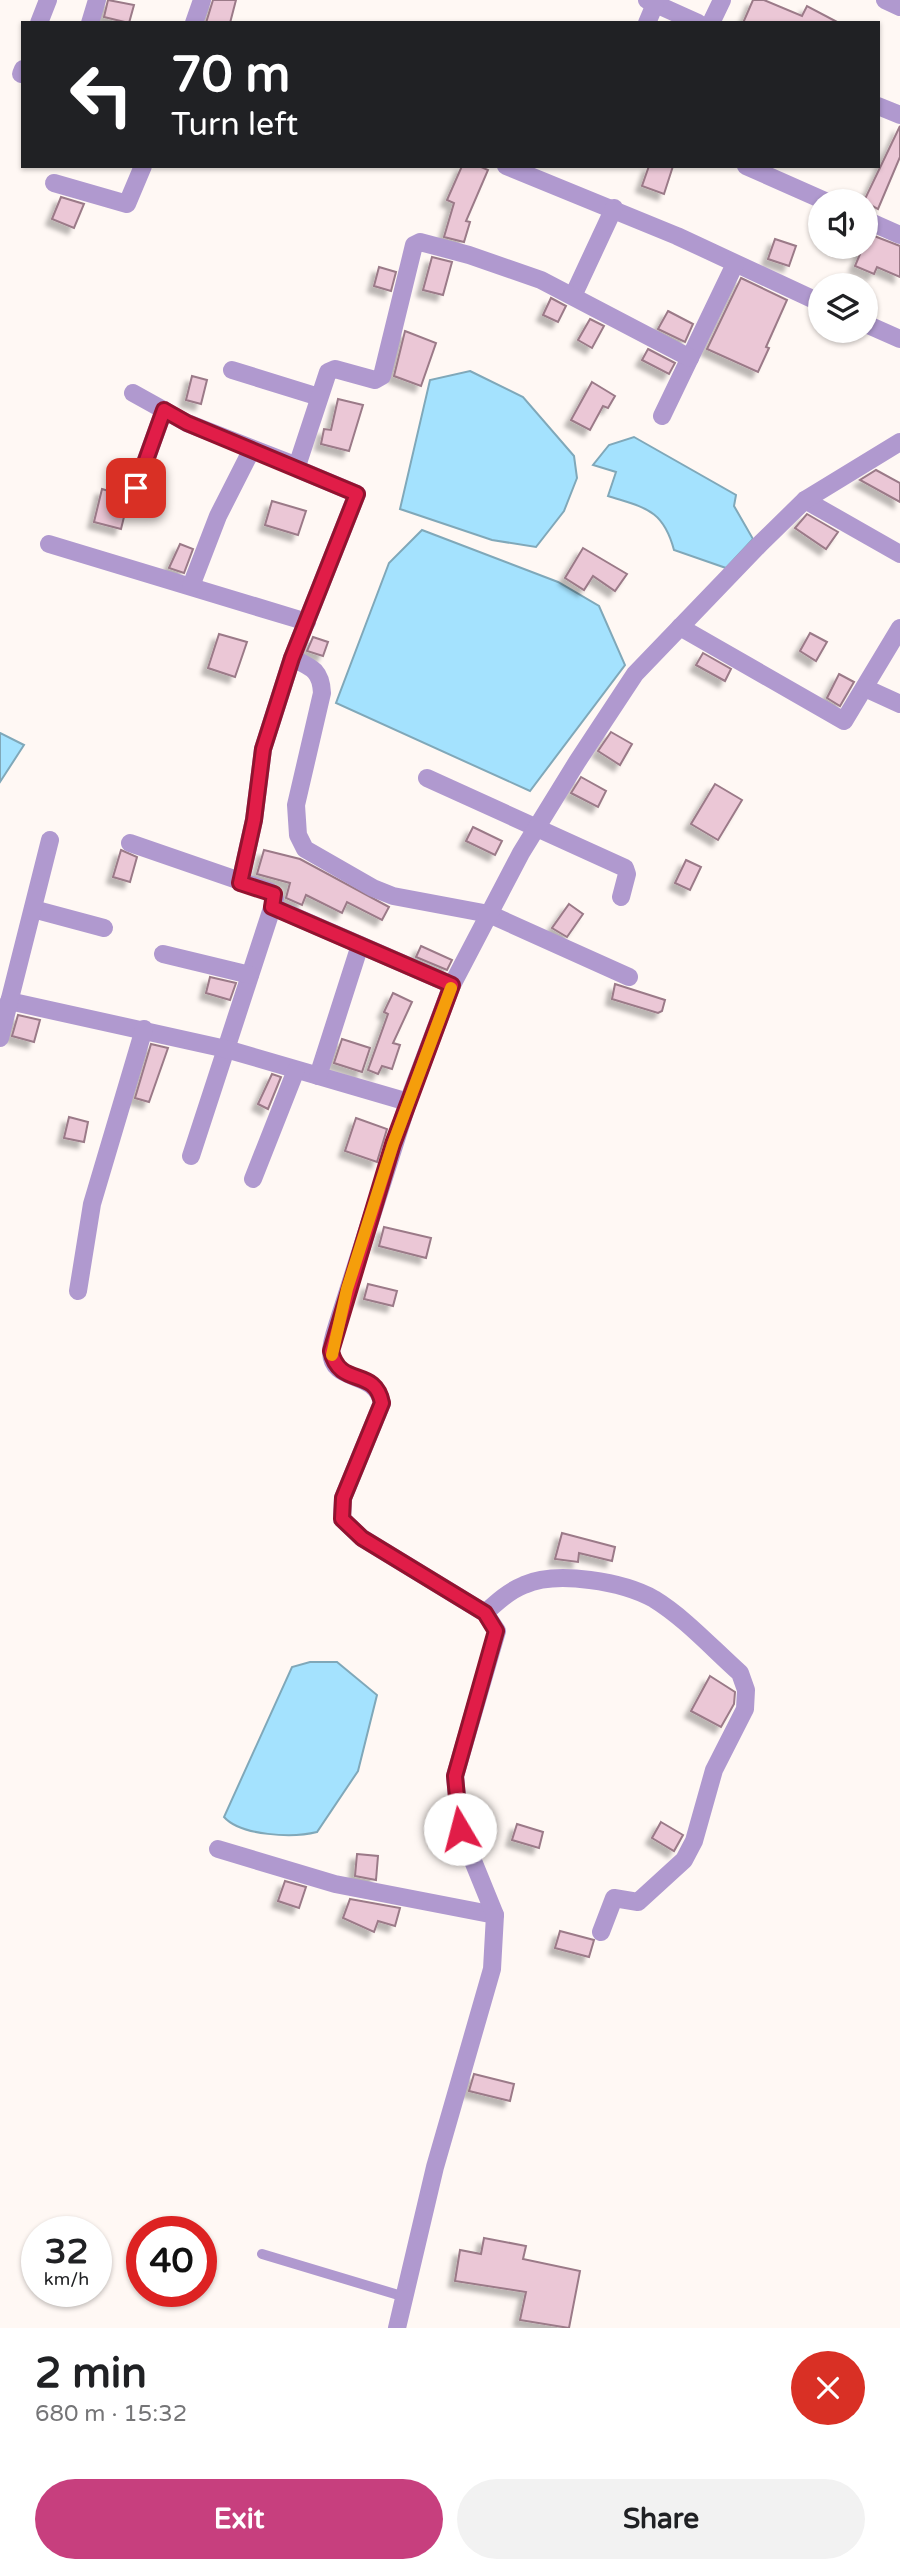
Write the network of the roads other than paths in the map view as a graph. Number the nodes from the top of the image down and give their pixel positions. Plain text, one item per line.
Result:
1 (48, 0) edge
2 (97, 0) edge
3 (202, 0) edge
4 (722, 0) edge
5 (885, 0) edge
6 (651, 2) edge
7 (900, 7) edge
8 (40, 21) edge
9 (91, 21) edge
10 (195, 21) edge
11 (647, 21) edge
12 (694, 21) edge
13 (712, 21) edge
14 (880, 107) edge
15 (900, 116) edge
16 (142, 168) edge
17 (511, 168) edge
18 (751, 168) edge
19 (54, 183) dead end
20 (808, 193) edge
21 (614, 208) junction
22 (878, 225) edge
23 (900, 235) edge
24 (735, 264) junction
25 (573, 296) junction
26 (808, 297) edge
27 (878, 329) edge
28 (900, 339) edge
29 (690, 358) junction
30 (232, 370) dead end
31 (133, 393) dead end
32 (319, 397) junction
33 (164, 410) junction
34 (662, 416) dead end
35 (900, 442) edge
36 (252, 449) junction
37 (297, 466) junction
38 (136, 488) dead end
39 (805, 500) junction
40 (49, 544) dead end
41 (900, 554) edge
42 (191, 586) junction
43 (307, 622) junction
44 (680, 627) junction
45 (900, 628) edge
46 (292, 658) junction
47 (865, 688) junction
48 (900, 704) edge
49 (427, 778) dead end
50 (538, 826) junction
51 (50, 840) dead end
52 (130, 843) dead end
53 (240, 883) junction
54 (621, 897) dead end
55 (272, 907) junction
56 (33, 909) junction
57 (489, 914) junction
58 (104, 928) dead end
59 (360, 945) junction
60 (163, 954) dead end
61 (250, 975) junction
62 (629, 977) dead end
63 (452, 985) junction
64 (9, 1001) junction
65 (144, 1028) junction
66 (0, 1038) edge
67 (226, 1049) junction
68 (296, 1070) junction
69 (318, 1076) junction
70 (408, 1102) junction
71 (191, 1156) dead end
72 (253, 1179) dead end
73 (78, 1291) dead end
74 (485, 1613) junction
75 (218, 1849) dead end
76 (495, 1915) junction
77 (601, 1932) dead end
78 (262, 2254) dead end
79 (404, 2297) junction
80 (397, 2328) edge

1 - 8 street
2 - 9 street
3 - 10 street
4 - 13 street
5 - 7 street
6 - 11 street
6 - 12 street
14 - 15 street
16 - 19 street
17 - 21 street
18 - 20 street
21 - 24 street
21 - 25 street
22 - 23 street
24 - 26 street
24 - 29 street
25 - 29 street
25 - 32 street
27 - 28 street
29 - 34 street
30 - 32 street
31 - 33 street
32 - 37 street
33 - 36 street
33 - 38 street
35 - 39 street
36 - 37 street
36 - 42 street
37 - 43 street
39 - 41 street
39 - 44 street
40 - 42 street
42 - 43 street
43 - 46 street
44 - 47 street
44 - 50 street
45 - 47 street
46 - 53 street
46 - 57 street
47 - 48 street
49 - 50 street
50 - 54 street
50 - 57 street
51 - 56 street
52 - 53 street
53 - 55 street
55 - 59 street
55 - 61 street
56 - 58 street
56 - 64 street
57 - 62 street
57 - 63 street
59 - 63 street
59 - 69 street
60 - 61 street
61 - 67 street
63 - 70 street
64 - 65 street
64 - 66 street
65 - 67 street
65 - 73 street
67 - 68 street
67 - 71 street
68 - 69 street
68 - 72 street
69 - 70 street
70 - 74 street
74 - 76 street
74 - 77 street
75 - 76 street
76 - 79 street
78 - 79 lane
79 - 80 street

